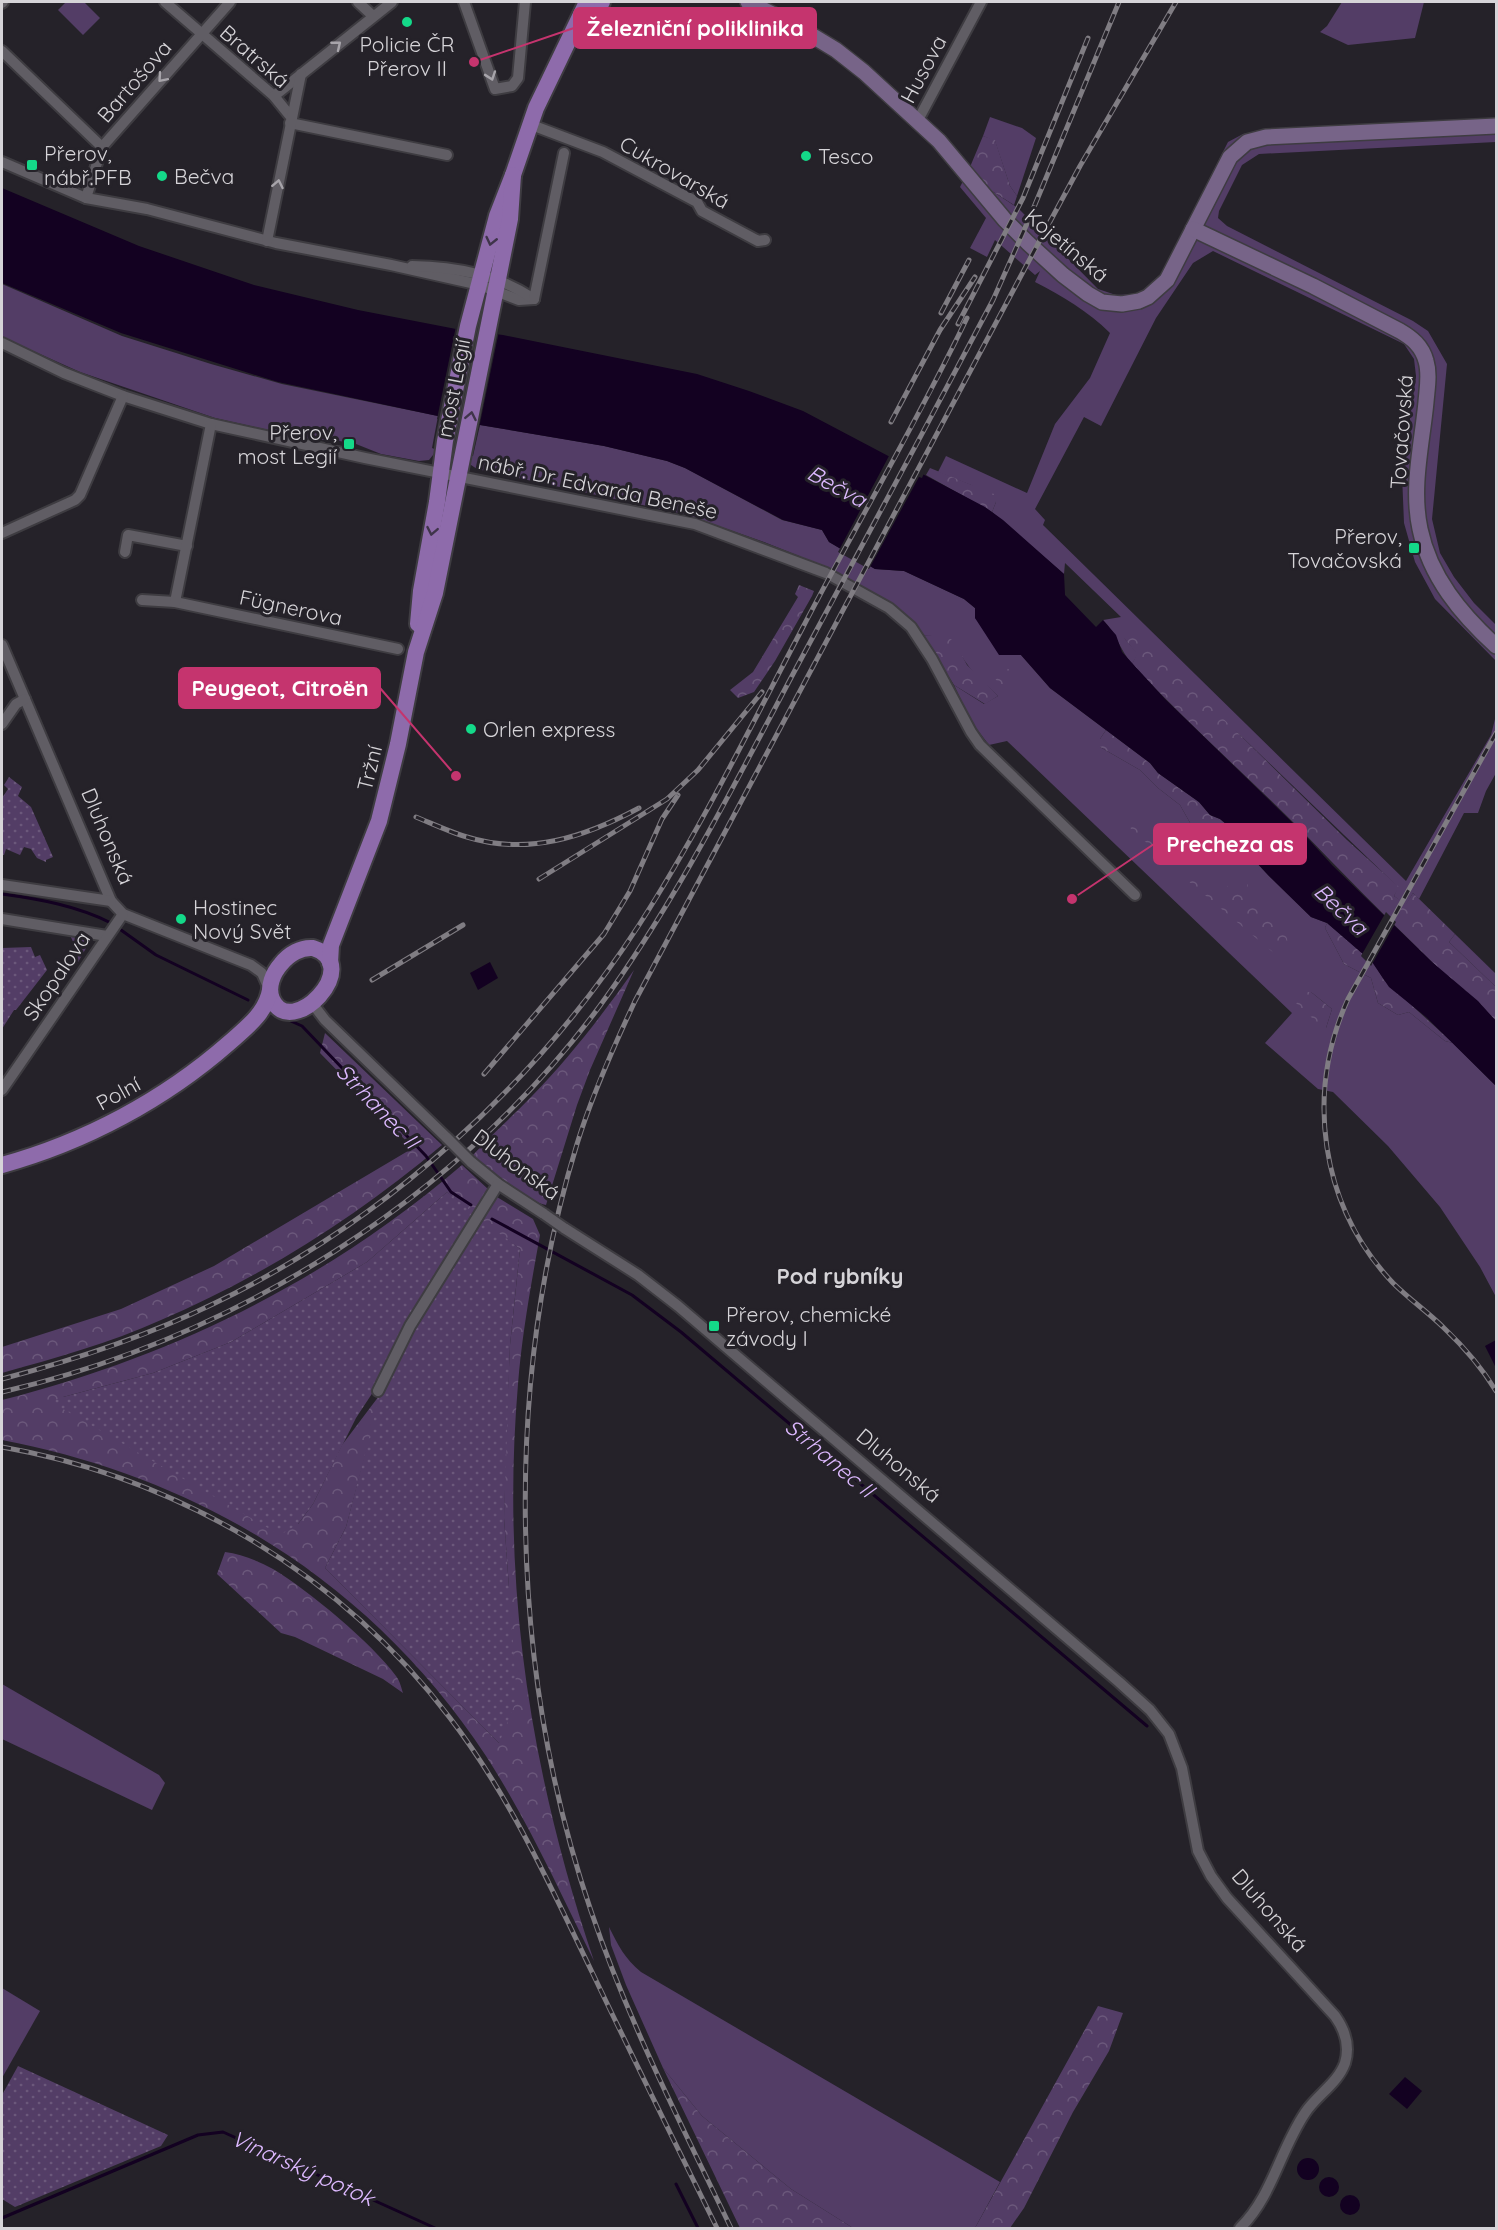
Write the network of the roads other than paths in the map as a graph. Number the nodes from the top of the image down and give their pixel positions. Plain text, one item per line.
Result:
1 (165, 2) edge
2 (230, 2) edge
3 (358, 2) edge
4 (392, 2) edge
5 (464, 2) edge
6 (525, 2) edge
7 (587, 2) edge
8 (602, 2) edge
9 (748, 2) edge
10 (981, 2) edge
11 (373, 16) junction
12 (201, 34) junction
13 (2, 51) edge
14 (560, 61) junction
15 (301, 74) junction
16 (274, 96) junction
17 (290, 120) junction
18 (917, 122) junction
19 (529, 124) junction
20 (1497, 126) edge
21 (102, 147) junction
22 (564, 153) dead end
23 (447, 155) dead end
24 (2, 162) edge
25 (87, 198) junction
26 (1193, 229) junction
27 (765, 240) dead end
28 (267, 241) junction
29 (489, 283) junction
30 (2, 343) edge
31 (123, 396) junction
32 (212, 424) junction
33 (443, 450) joint
34 (463, 455) joint
35 (440, 473) junction
36 (459, 476) junction
37 (2, 533) edge
38 (187, 546) junction
39 (125, 552) dead end
40 (142, 600) dead end
41 (175, 602) junction
42 (2, 645) edge
43 (1497, 646) edge
44 (398, 649) dead end
45 (416, 652) junction
46 (24, 699) junction
47 (2, 724) edge
48 (2, 885) edge
49 (352, 890) junction
50 (1135, 895) dead end
51 (111, 901) junction
52 (123, 914) junction
53 (2, 919) edge
54 (107, 936) junction
55 (303, 949) junction
56 (330, 963) junction
57 (280, 965) junction
58 (251, 966) junction
59 (270, 990) junction
60 (312, 1003) junction
61 (287, 1011) junction
62 (241, 1033) junction
63 (2, 1090) edge
64 (2, 1165) edge
65 (498, 1184) junction
66 (378, 1391) dead end
67 (1240, 2229) edge

1 - 12 street, Bratrská
2 - 12 street, Bartošova
3 - 11 street
4 - 11 street
5 -> 6 street
7 - 14 main road
8 - 14 main road
9 - 18 main road, Kojetínská
10 - 18 street, Husova
15 -> 11 street
12 - 16 street, Bratrská
12 -> 21 street, Bartošova
13 - 21 street
14 - 19 main road
15 - 16 street
15 - 17 street
16 - 17 street, Bratrská
17 - 23 street
28 -> 17 street
18 - 26 main road, Kojetínská
19 - 27 street, Cukrovarská
19 - 29 main road
20 - 26 main road, Kojetínská
21 - 25 street, Bartošova
22 - 29 street
24 - 25 street
25 - 28 street
26 - 43 main road, Tovačovská
28 - 29 street
29 - 33 main road, most Legií
34 -> 29 main road, most Legií
30 - 31 street, nábř. Dr. Edvarda Beneše
31 - 32 street, nábř. Dr. Edvarda Beneše
31 - 37 street
32 - 35 street, nábř. Dr. Edvarda Beneše
32 - 38 street
33 - 35 main road, Tržní
34 - 36 main road, Tržní
35 - 36 street, nábř. Dr. Edvarda Beneše
35 -> 45 main road, Tržní
36 - 45 main road, Tržní
36 - 50 street, nábř. Dr. Edvarda Beneše
38 - 39 street
38 - 41 street
40 - 41 street, Fügnerova
41 - 44 street, Fügnerova
42 - 46 street, Dluhonská
45 - 49 main road, Tržní
46 - 47 street
46 - 51 street, Dluhonská
48 - 51 street
49 - 55 main road, Tržní
49 - 56 main road, Tržní
51 - 52 street, Dluhonská
52 - 54 street, Skopalova
52 - 58 street, Dluhonská
53 - 54 street
54 - 63 street, Skopalova
55 - 56 main road
55 - 57 main road
56 - 60 main road
57 - 58 street, Dluhonská
57 - 59 main road
58 - 59 street, Dluhonská
59 - 61 main road, Dluhonská
59 - 62 main road, Polní
60 - 61 main road
60 - 65 street, Dluhonská, bridge
61 - 62 main road, Polní
62 - 64 main road, Polní
65 - 66 street
65 - 67 street, Dluhonská, bridge

